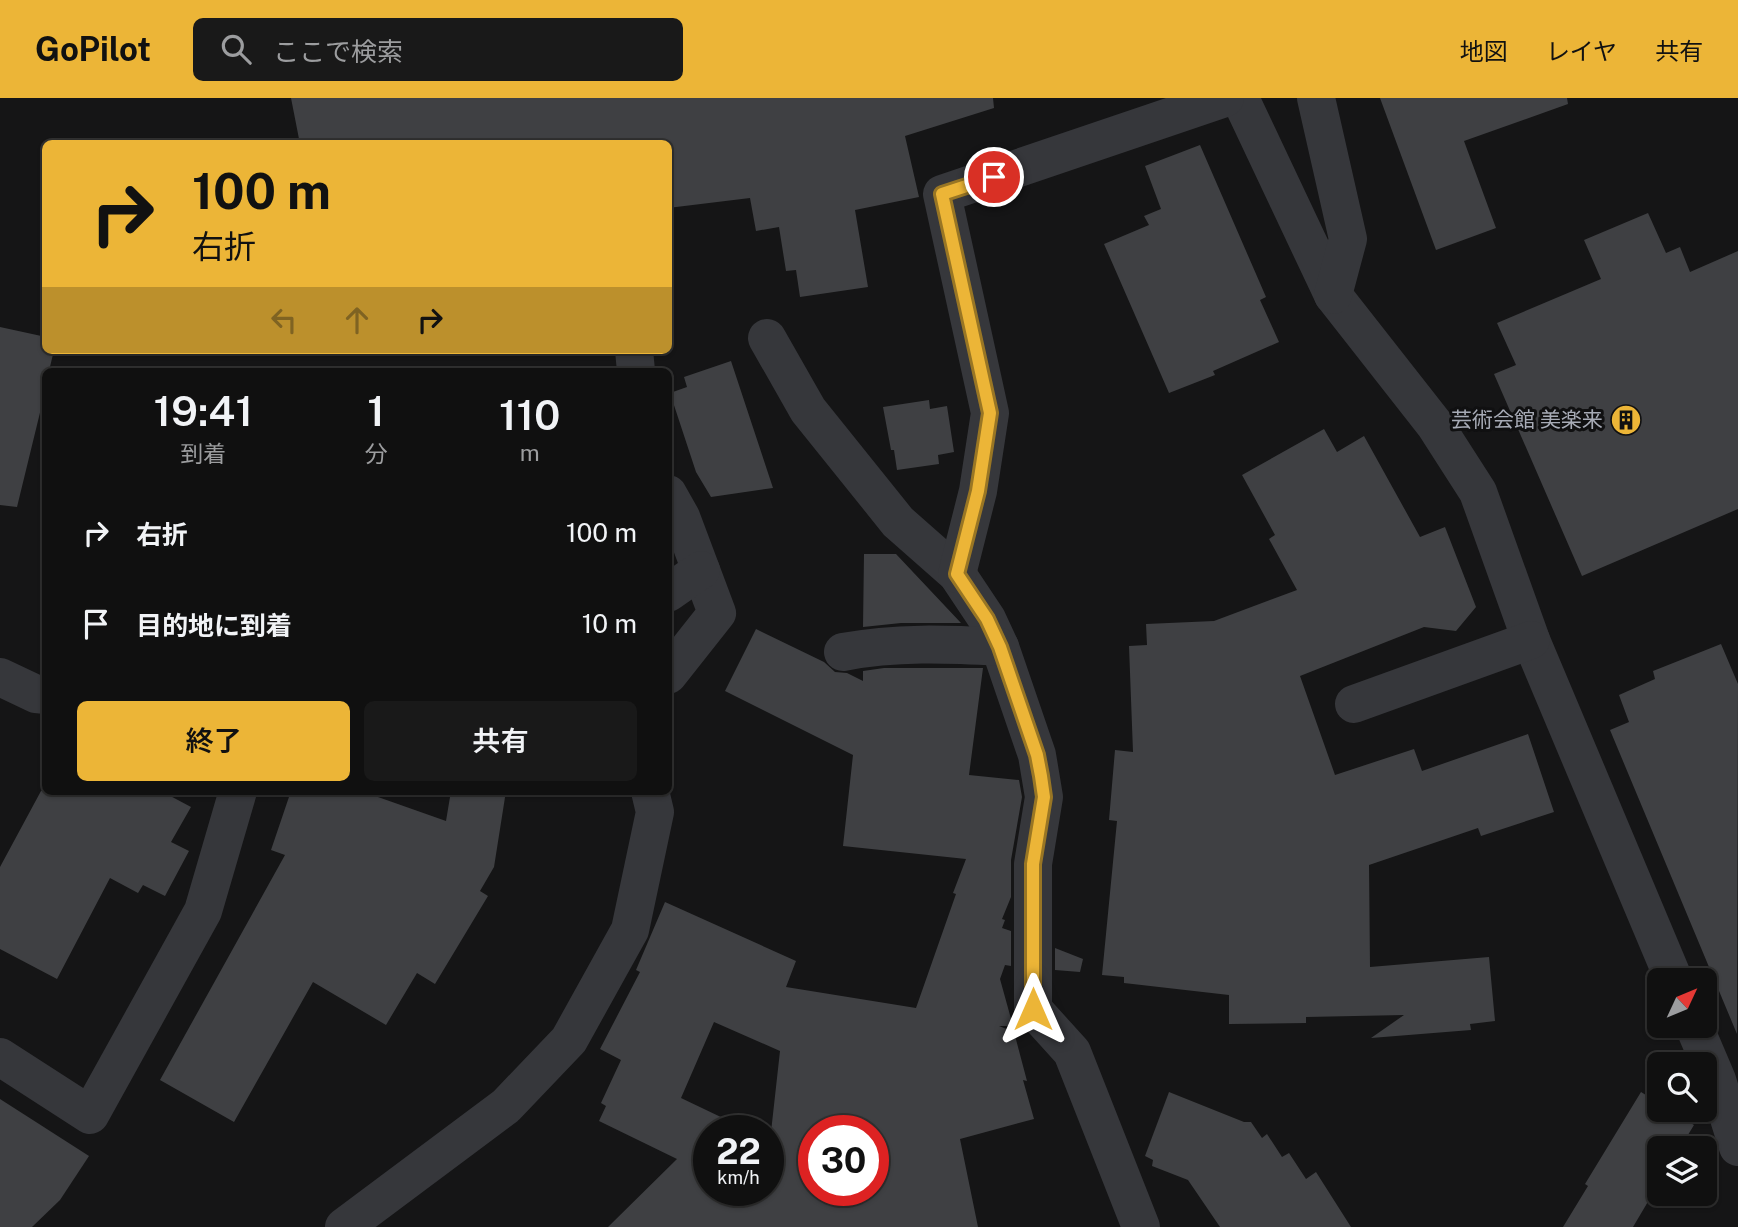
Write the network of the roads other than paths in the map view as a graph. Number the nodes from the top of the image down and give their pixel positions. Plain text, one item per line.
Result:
1 (1225, 98) edge
2 (1240, 98) edge
3 (1316, 98) edge
4 (1333, 295) junction
5 (767, 338) dead end
6 (672, 501) edge
7 (701, 570) junction
8 (957, 574) junction
9 (672, 590) edge
10 (1531, 640) junction
11 (1000, 647) junction
12 (843, 652) dead end
13 (672, 670) edge
14 (0, 677) edge
15 (42, 695) edge
16 (1354, 704) dead end
17 (237, 795) edge
18 (651, 795) edge
19 (1670, 968) edge
20 (1703, 1038) edge
21 (0, 1057) edge
22 (1727, 1071) edge
23 (1738, 1147) edge
24 (344, 1227) edge
25 (1140, 1227) edge

1 - 8 street
2 - 4 street
3 - 4 street
4 - 10 street
5 - 8 street
6 - 7 street
7 - 9 street
7 - 13 street
8 - 11 street
10 - 16 street
10 - 19 street
11 - 12 street
11 - 25 street
14 - 15 street
17 - 21 street
18 - 24 street
20 - 22 street
22 - 23 street

